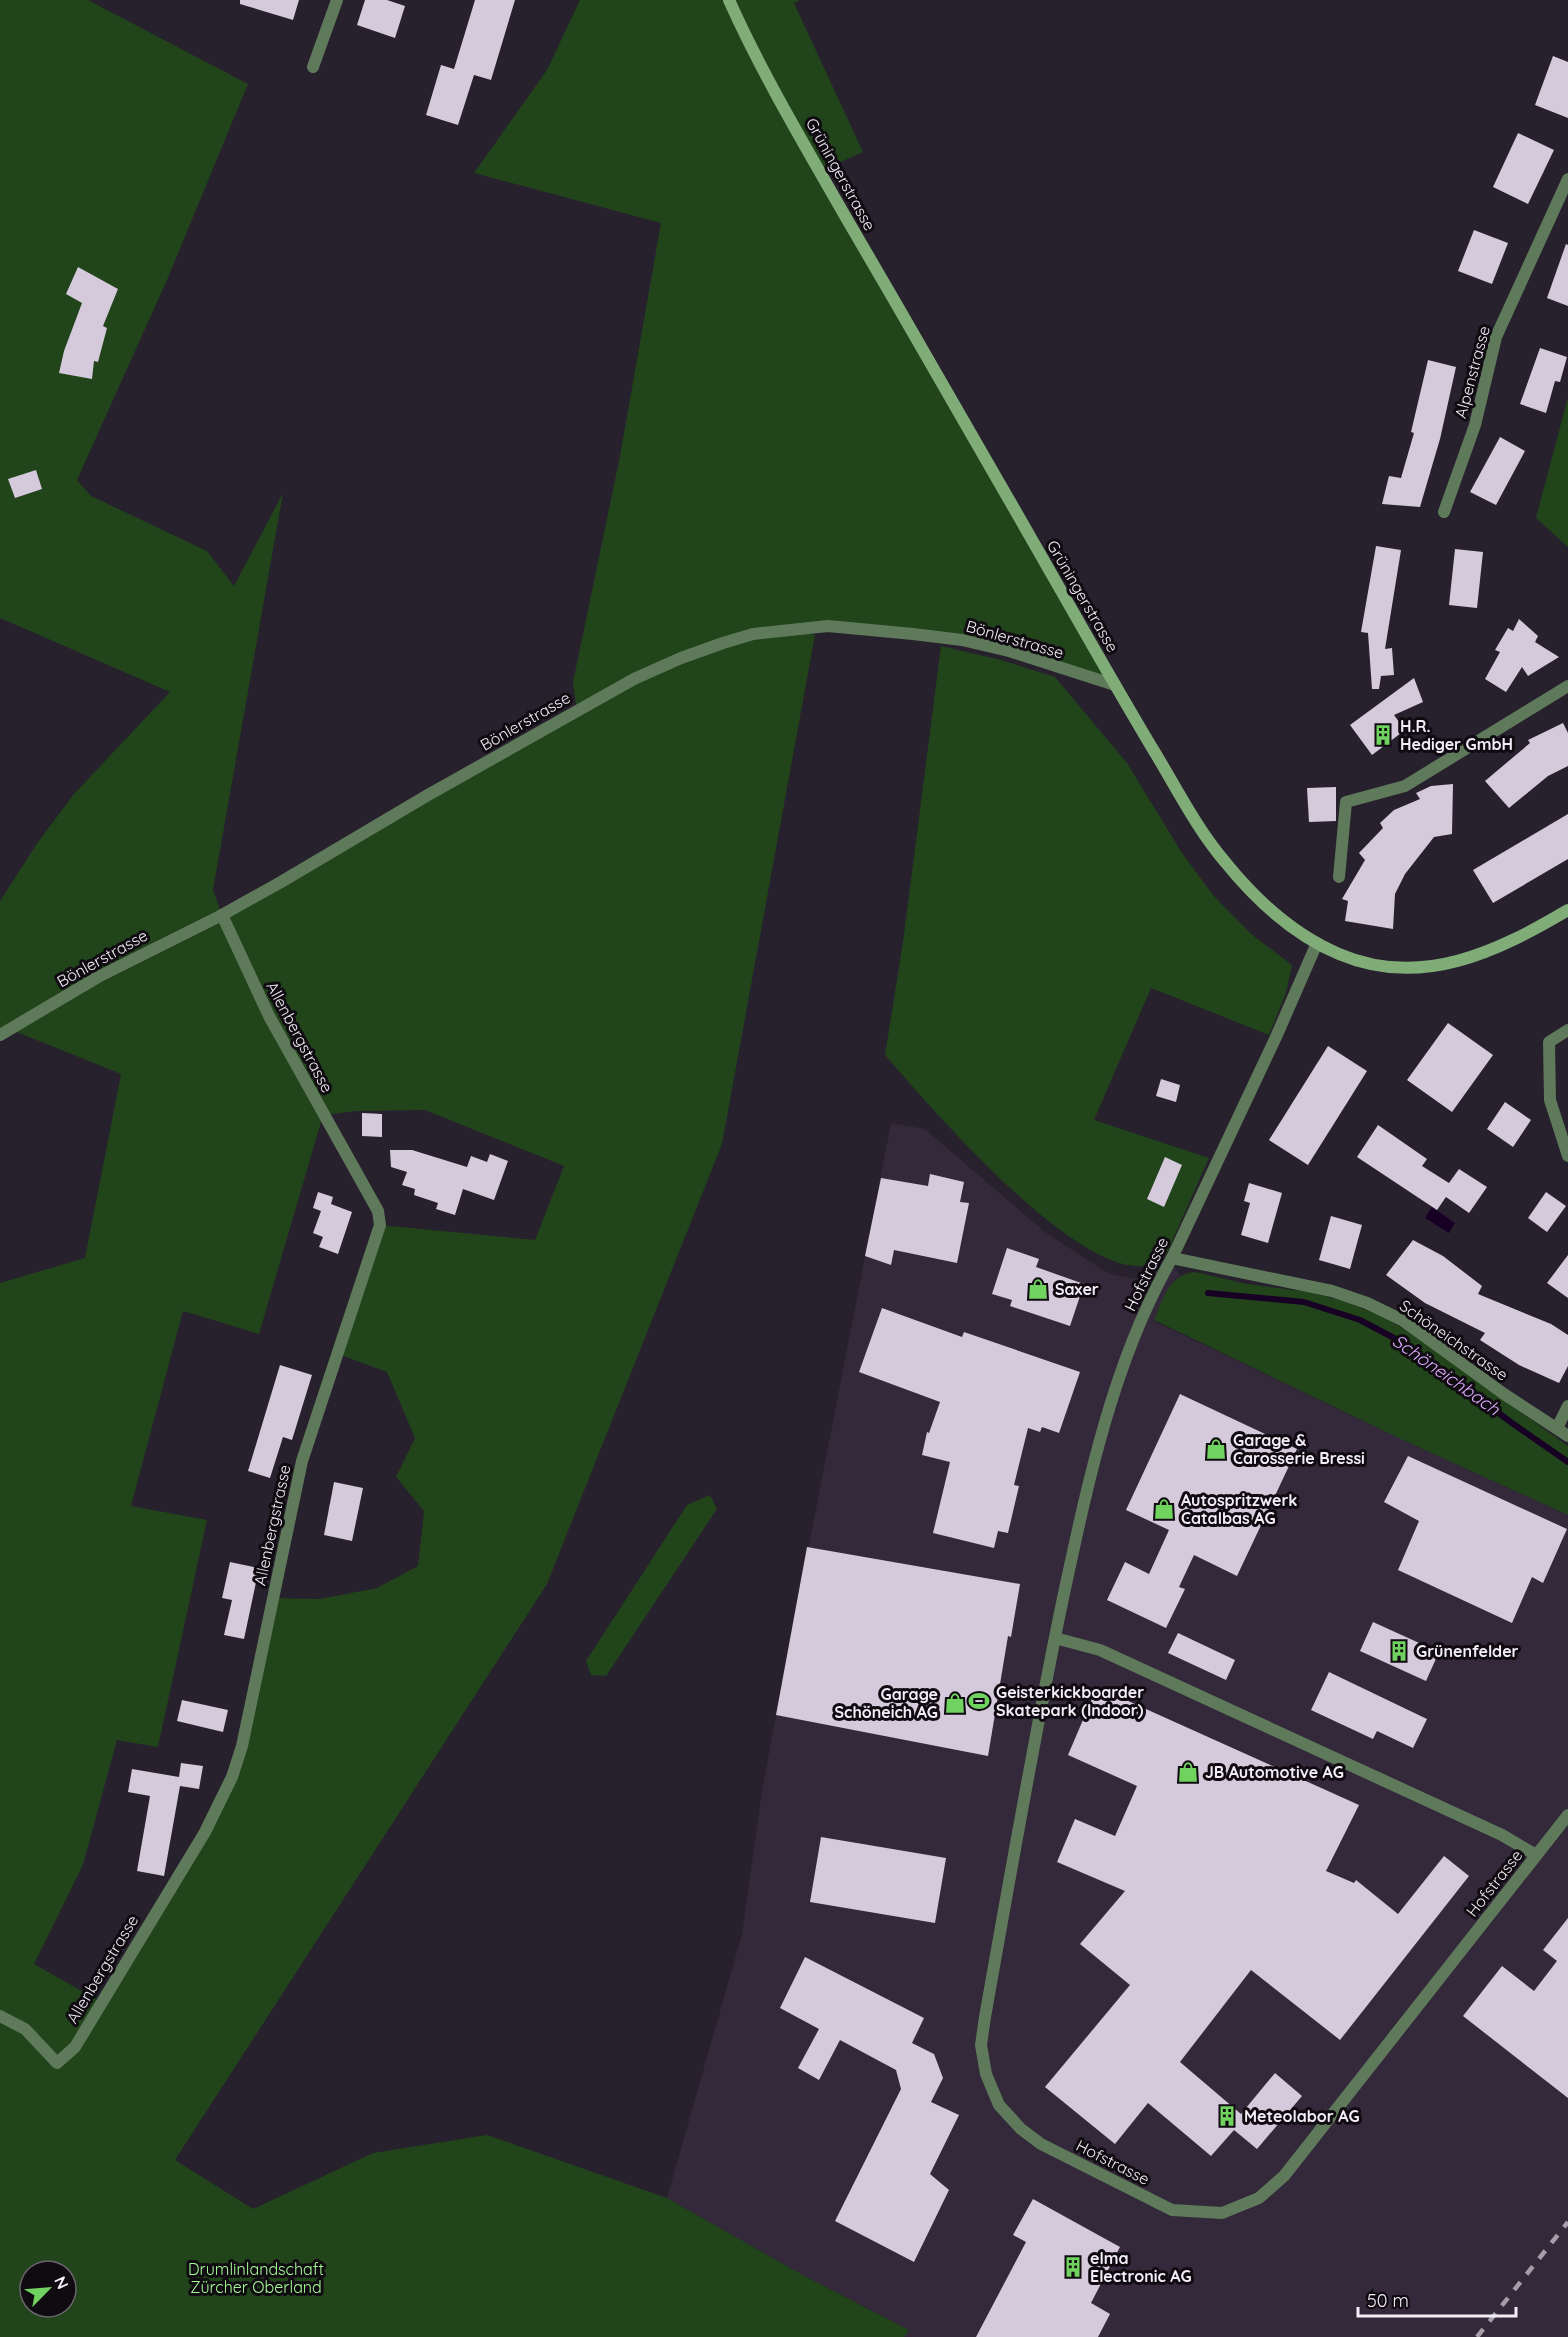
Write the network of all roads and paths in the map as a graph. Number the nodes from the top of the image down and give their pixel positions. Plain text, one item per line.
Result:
1 (337, 0) edge
2 (729, 0) edge
3 (313, 67) dead end
4 (1568, 178) edge
5 (1444, 512) dead end
6 (1115, 685) junction
7 (1568, 686) edge
8 (1339, 877) dead end
9 (1568, 910) edge
10 (222, 915) junction
11 (1317, 943) junction
12 (1568, 1030) edge
13 (0, 1035) edge
14 (1568, 1156) edge
15 (1173, 1258) junction
16 (1568, 1406) edge
17 (1557, 1428) junction
18 (1568, 1436) edge
19 (1055, 1638) junction
20 (1568, 1815) edge
21 (1536, 1855) junction
22 (0, 2016) edge

1 - 3 street
2 - 6 main road, Grüningerstrasse
4 - 5 street, Alpenstrasse
6 - 10 street, Bönlerstrasse
6 - 11 main road, Grüningerstrasse
7 - 8 street
9 - 11 main road, Grüningerstrasse
10 - 13 street, Bönlerstrasse
10 - 22 street, Allenbergstrasse
11 - 15 street, Hofstrasse
12 - 14 street
15 - 17 street, Schöneichstrasse
15 - 19 street, Hofstrasse
16 - 17 street
17 - 18 street, Schöneichstrasse
19 - 21 street, Hofstrasse
19 - 21 street, Hofstrasse
20 - 21 street, Hofstrasse

